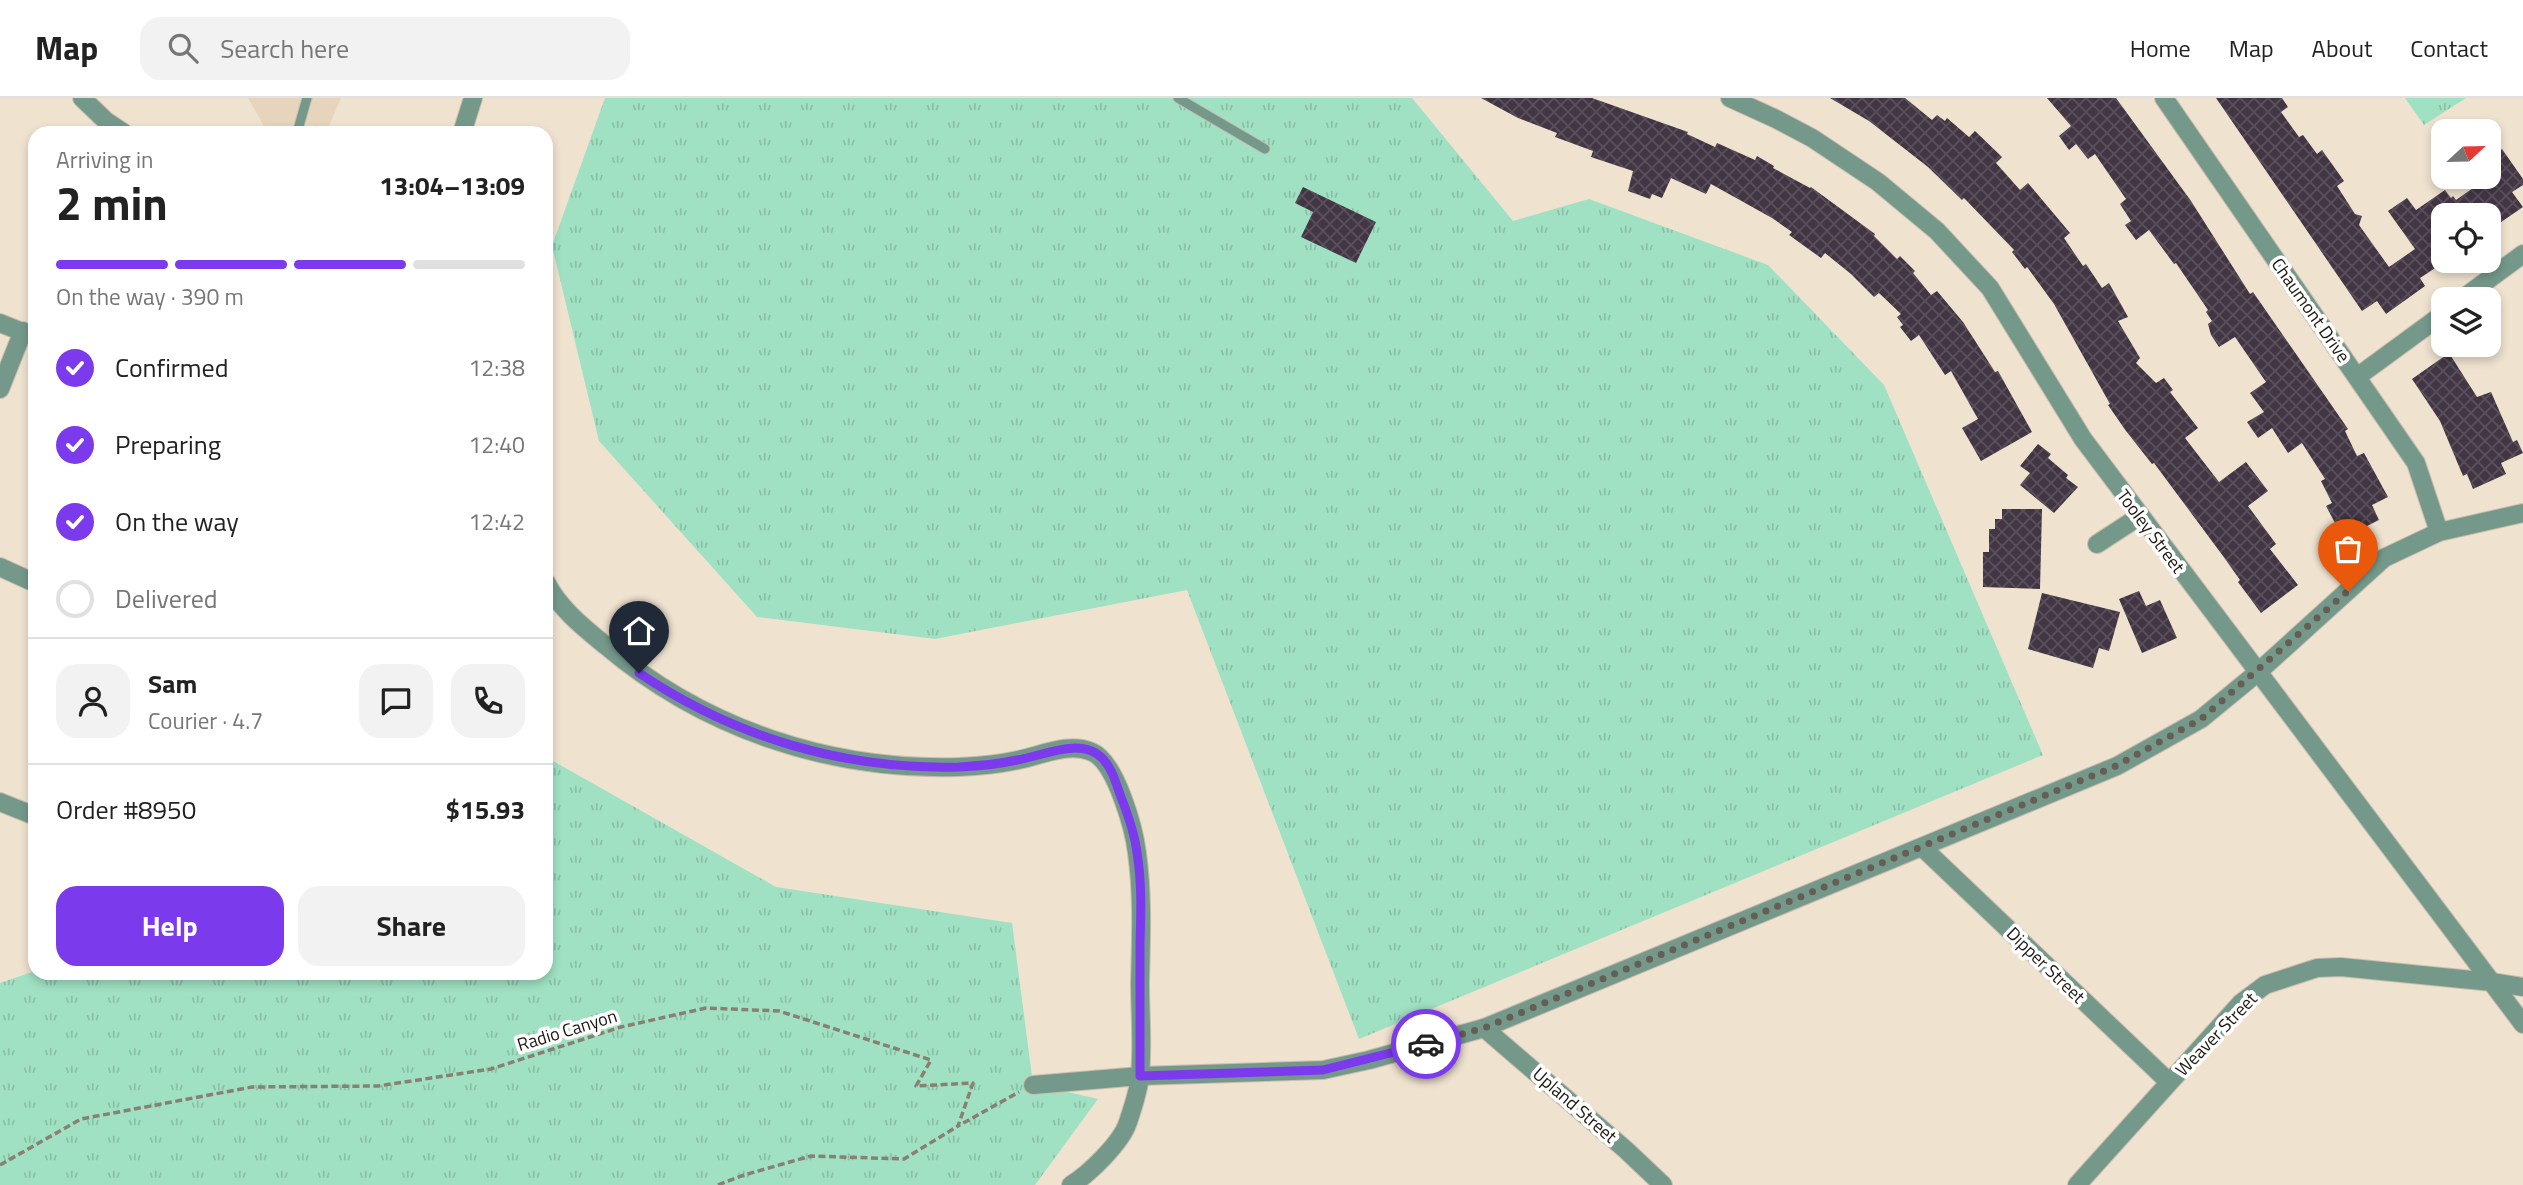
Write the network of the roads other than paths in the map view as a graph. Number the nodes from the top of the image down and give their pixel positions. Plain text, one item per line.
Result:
1 (82, 98) edge
2 (307, 98) edge
3 (474, 98) edge
4 (1178, 98) edge
5 (1730, 98) edge
6 (2164, 98) edge
7 (114, 126) edge
8 (300, 126) edge
9 (464, 126) edge
10 (1265, 149) dead end
11 (2523, 254) edge
12 (2478, 287) edge
13 (0, 323) edge
14 (2431, 323) edge
15 (28, 334) edge
16 (28, 336) edge
17 (2357, 377) junction
18 (0, 389) edge
19 (2523, 513) edge
20 (2140, 516) junction
21 (2439, 532) junction
22 (2097, 544) dead end
23 (0, 567) edge
24 (28, 580) edge
25 (553, 592) edge
26 (2257, 673) junction
27 (0, 802) edge
28 (28, 813) edge
29 (1923, 848) junction
30 (2491, 982) junction
31 (2523, 987) edge
32 (2523, 1024) edge
33 (1484, 1028) junction
34 (1140, 1076) junction
35 (2169, 1082) junction
36 (1033, 1085) road end
37 (1071, 1185) edge
38 (1663, 1185) edge
39 (2077, 1185) edge

1 - 7 street
2 - 8 lane
3 - 9 street
4 - 10 lane
5 - 20 street, Tooley Street
6 - 17 street, Chaumont Drive
11 - 12 street
13 - 15 street
14 - 17 street
16 - 18 street
17 - 21 street, Chaumont Drive
19 - 21 street
20 - 22 street
20 - 26 street, Tooley Street
21 - 26 street
23 - 24 street
25 - 34 street
26 - 29 street
26 - 30 street, Tooley Street
27 - 28 street
29 - 33 street
29 - 35 street, Dipper Street
30 - 31 street, Weaver Street
30 - 32 street, Tooley Street
30 - 35 street, Weaver Street
33 - 34 street
33 - 38 street, Upland Street
34 - 36 street
34 - 37 street
35 - 39 street, Weaver Street

